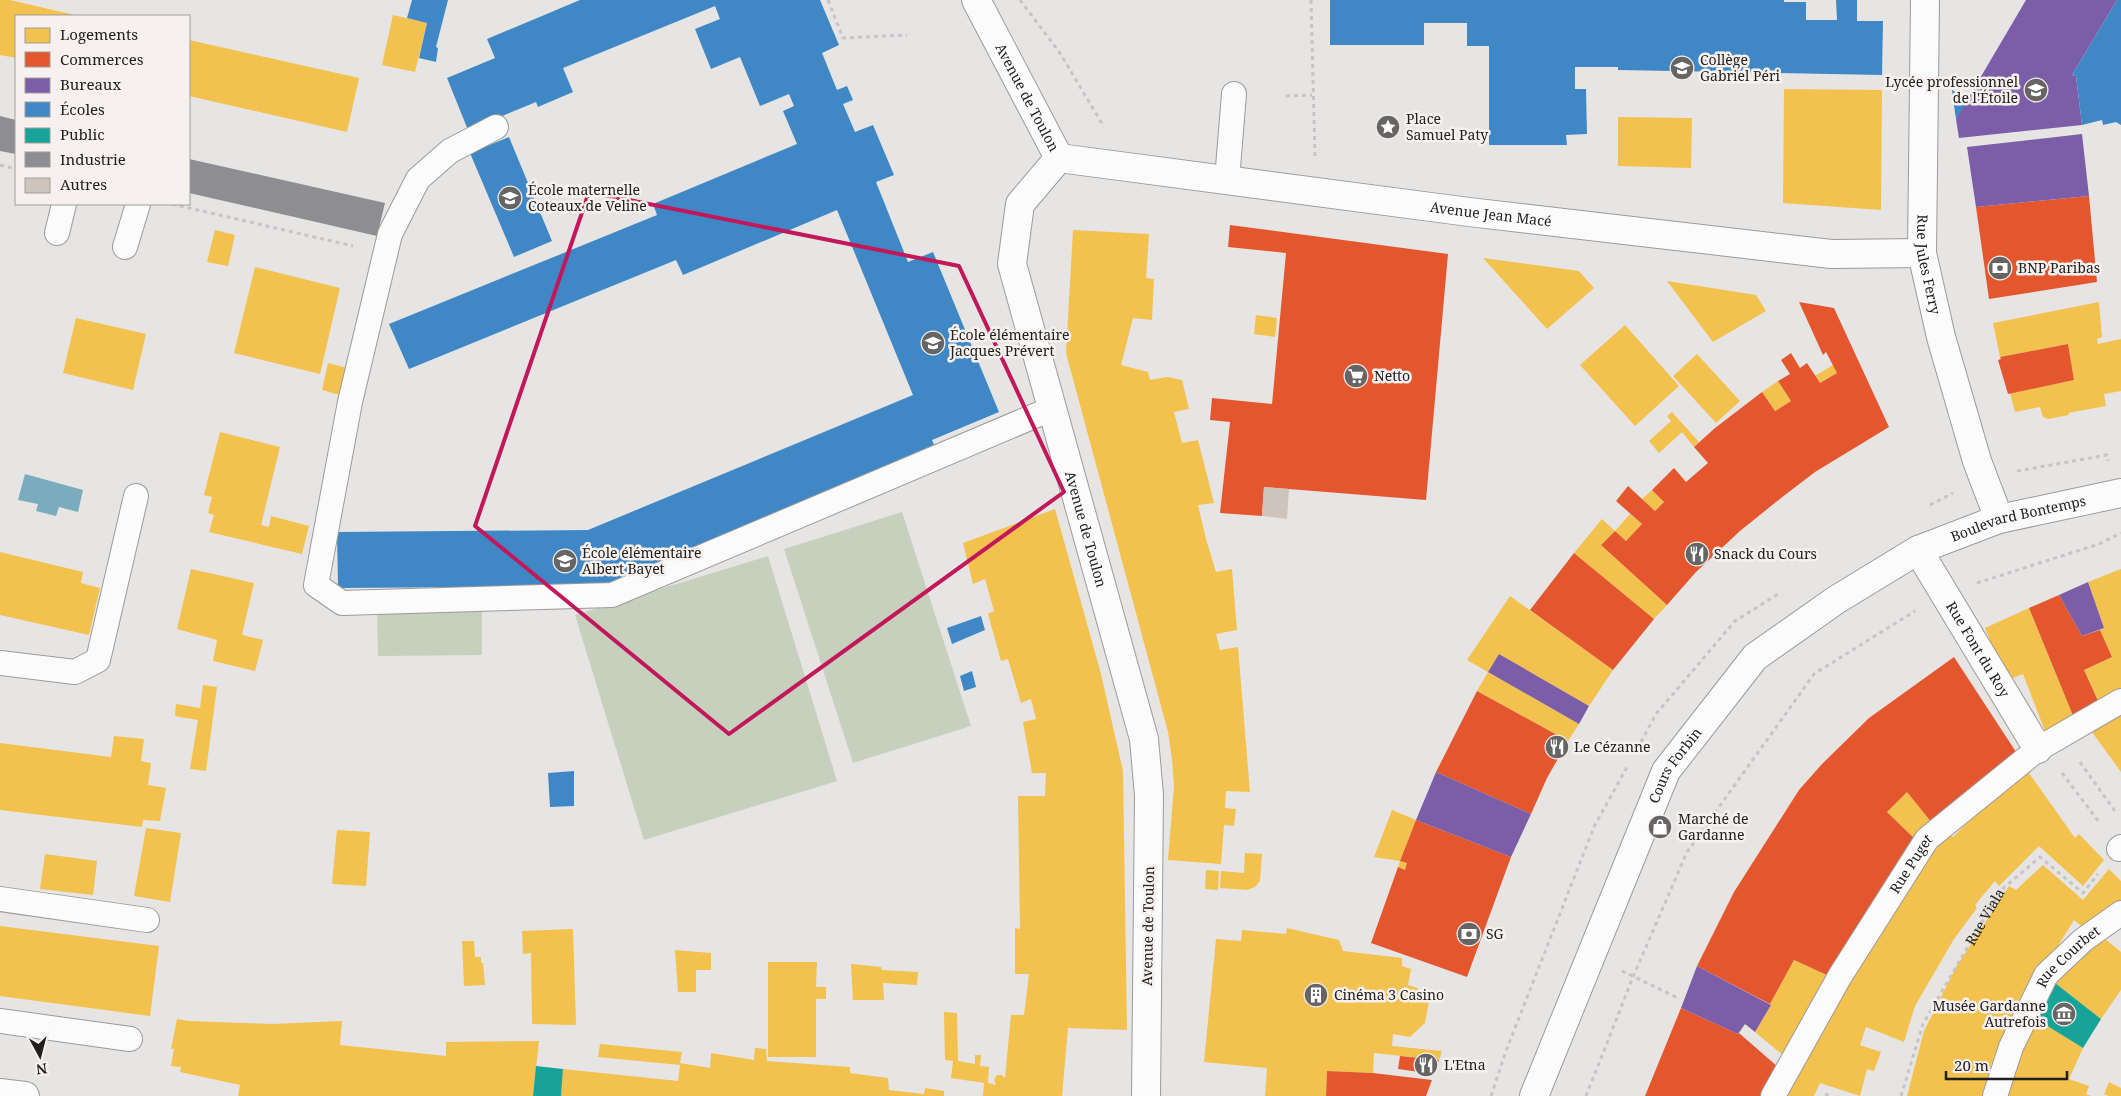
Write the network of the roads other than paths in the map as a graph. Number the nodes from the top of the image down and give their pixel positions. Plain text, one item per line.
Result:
1 (976, 0) edge
2 (1925, 0) edge
3 (1234, 94) dead end
4 (496, 127) dead end
5 (1059, 158) junction
6 (1227, 180) junction
7 (64, 205) edge
8 (138, 205) edge
9 (57, 233) dead end
10 (125, 247) dead end
11 (1922, 253) junction
12 (1051, 409) junction
13 (2121, 493) edge
14 (136, 496) dead end
15 (1999, 520) junction
16 (1918, 550) junction
17 (0, 663) edge
18 (2121, 701) edge
19 (2047, 743) junction
20 (0, 899) edge
21 (2121, 913) edge
22 (147, 920) dead end
23 (0, 1021) edge
24 (130, 1039) dead end
25 (0, 1092) edge
26 (25, 1096) edge
27 (1146, 1096) edge
28 (1534, 1096) edge
29 (1773, 1096) edge
30 (1995, 1096) edge

1 - 5 street, Avenue de Toulon
2 - 11 street, Rue Jules Ferry
3 - 6 lane
4 - 12 lane
5 - 6 street, Avenue Jean Macé
5 - 12 street, Avenue de Toulon
6 - 11 street, Avenue Jean Macé
7 - 9 lane
8 - 10 lane
11 - 15 street, Rue Jules Ferry
12 - 27 street, Avenue de Toulon
13 - 15 street, Boulevard Bontemps
14 - 17 lane
15 - 16 street, Boulevard Bontemps
16 - 19 street, Rue Font du Roy
16 - 28 street, Cours Forbin
18 - 19 lane, Rue Puget
19 - 29 lane, Rue Puget
20 - 22 lane
21 - 30 lane, Rue Courbet
23 - 24 lane
25 - 26 street

